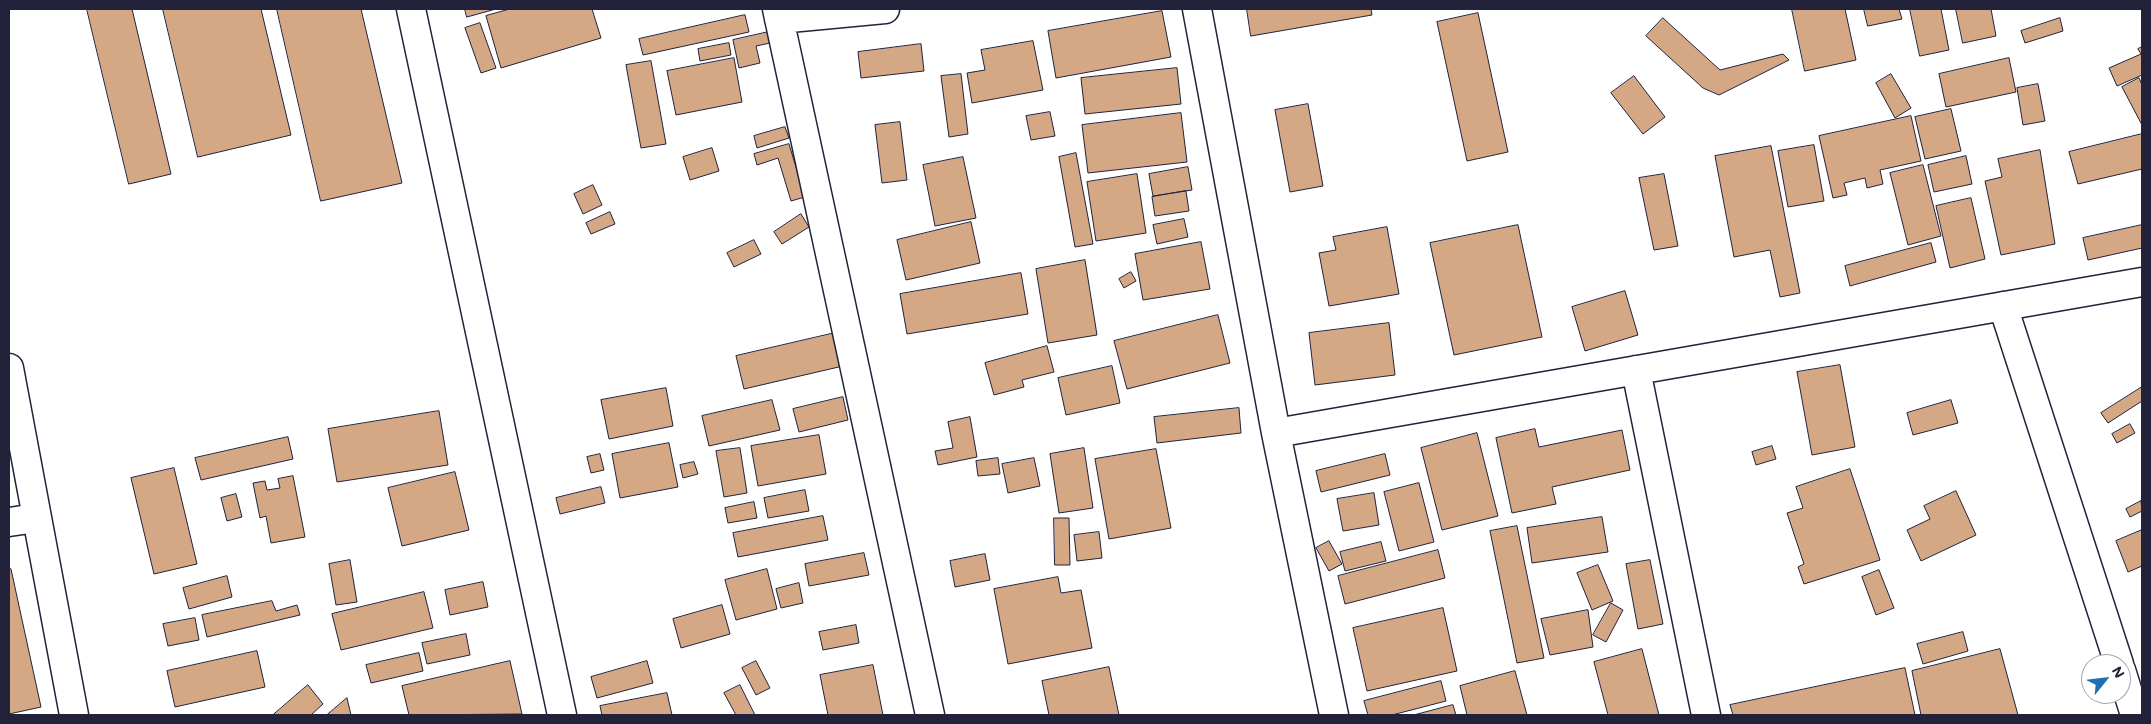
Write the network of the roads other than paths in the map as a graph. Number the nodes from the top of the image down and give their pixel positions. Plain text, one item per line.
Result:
1 (411, 9) edge
2 (885, 9) edge
3 (1197, 9) edge
4 (778, 14) edge
5 (2142, 282) edge
6 (2004, 306) junction
7 (9, 368) edge
8 (1636, 370) junction
9 (1276, 433) junction
10 (36, 518) junction
11 (9, 522) edge
12 (2116, 654) edge
13 (2131, 700) edge
14 (74, 715) edge
15 (562, 715) edge
16 (930, 715) edge
17 (1334, 715) edge
18 (1706, 715) edge
19 (2136, 715) edge

1 - 15 street
2 - 4 street
3 - 9 street
4 - 16 street
5 - 6 street
6 - 8 street
6 - 12 street
7 - 10 street
8 - 9 street
8 - 18 street
9 - 17 street
10 - 11 street
10 - 14 street
13 - 19 street

